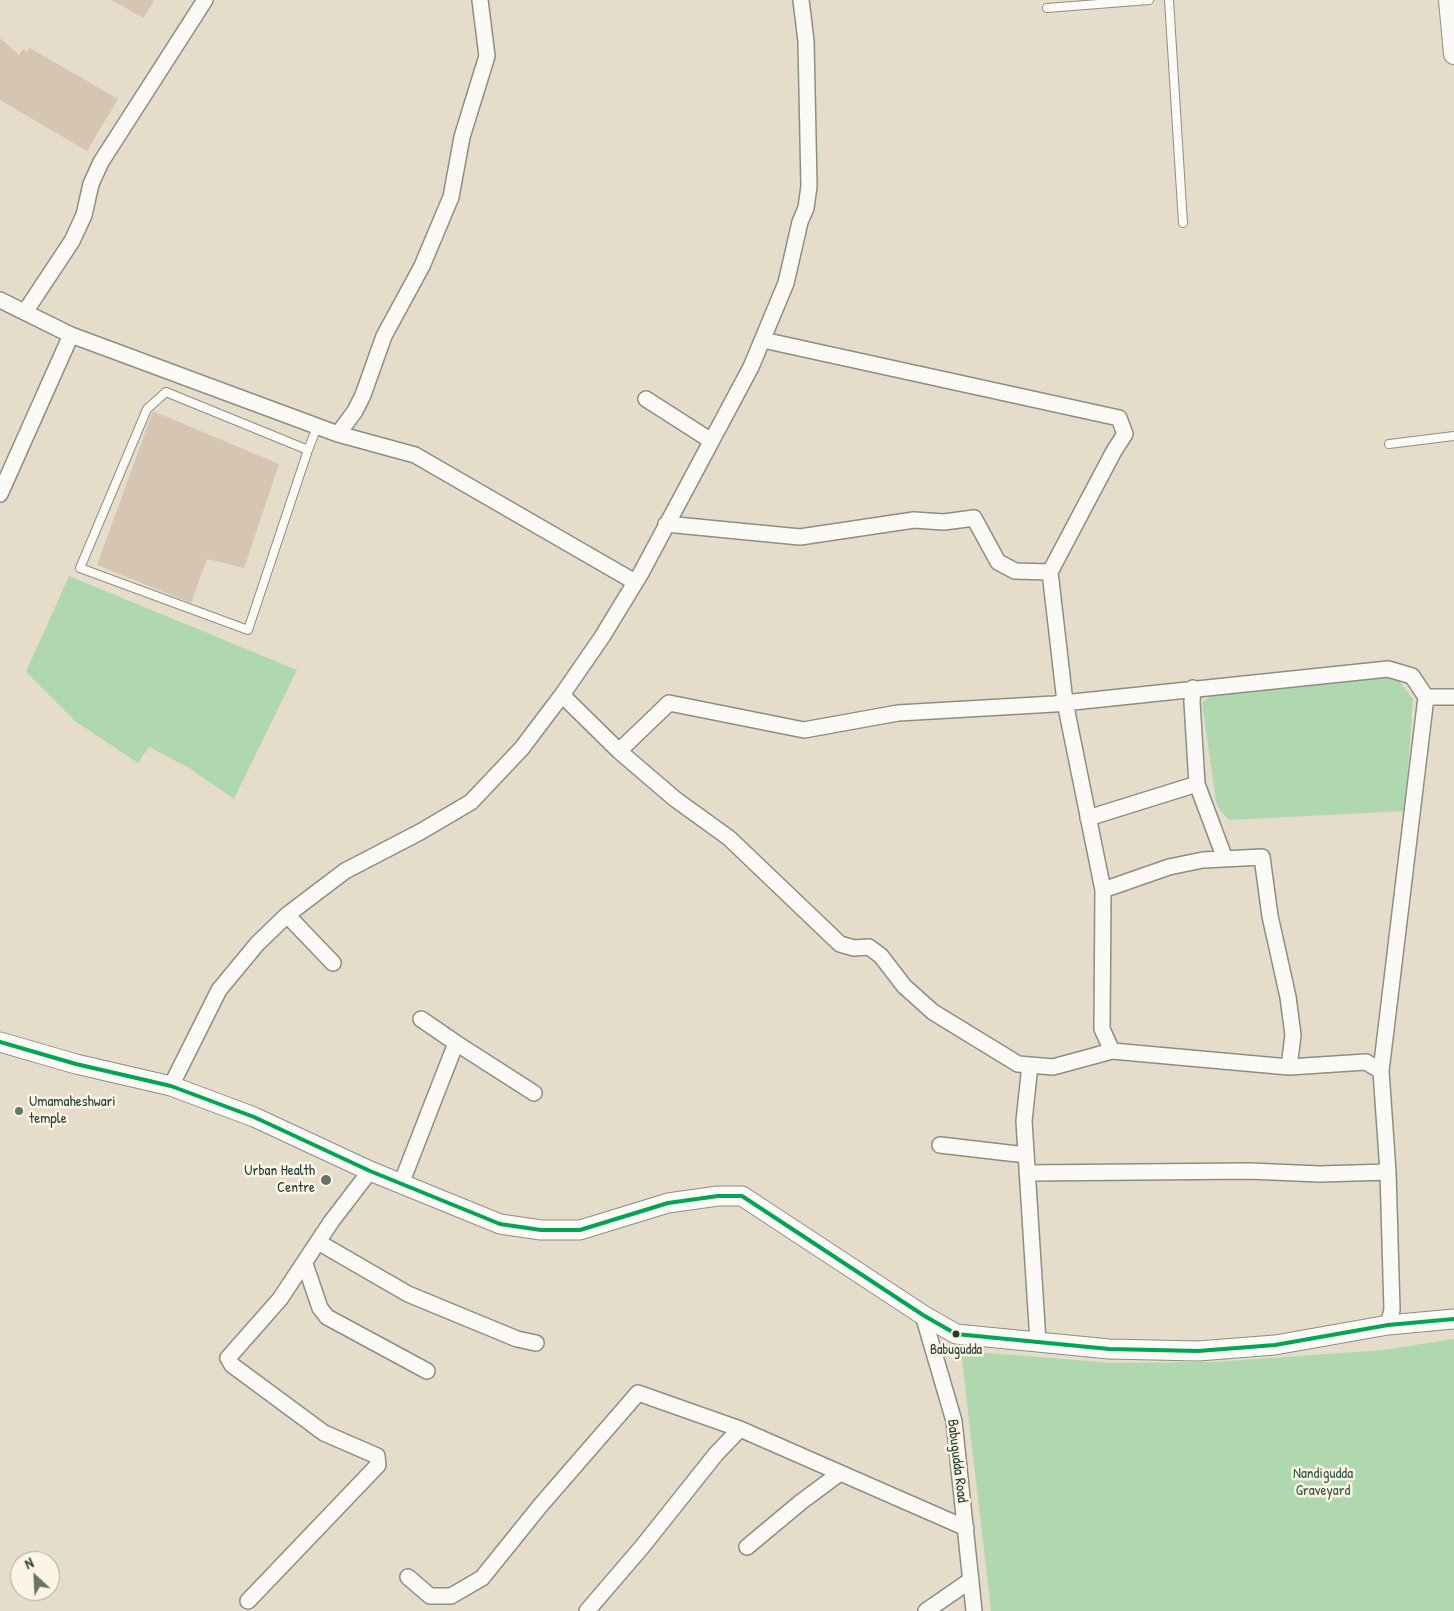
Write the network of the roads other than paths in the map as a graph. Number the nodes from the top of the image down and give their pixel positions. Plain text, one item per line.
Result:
1 (205, 0) edge
2 (480, 0) edge
3 (801, 0) edge
4 (1149, 0) edge
5 (1169, 0) edge
6 (1047, 8) dead end
7 (1452, 13) edge
8 (1454, 54) edge
9 (1183, 223) dead end
10 (0, 300) edge
11 (25, 312) junction
12 (71, 335) junction
13 (763, 340) junction
14 (646, 399) dead end
15 (317, 426) junction
16 (338, 434) junction
17 (1454, 436) edge
18 (710, 440) junction
19 (1389, 444) dead end
20 (308, 450) junction
21 (0, 494) edge
22 (666, 524) junction
23 (1050, 572) junction
24 (635, 582) junction
25 (1193, 688) junction
26 (562, 695) junction
27 (1426, 696) junction
28 (1454, 697) edge
29 (1065, 702) junction
30 (619, 751) junction
31 (1197, 784) junction
32 (1088, 818) junction
33 (1225, 859) junction
34 (1103, 890) junction
35 (287, 916) junction
36 (333, 963) dead end
37 (421, 1019) dead end
38 (0, 1042) edge
39 (456, 1043) junction
40 (1112, 1050) junction
41 (1030, 1065) junction
42 (1290, 1067) junction
43 (1381, 1071) junction
44 (171, 1086) junction
45 (534, 1093) dead end
46 (940, 1145) dead end
47 (1026, 1155) junction
48 (370, 1171) junction
49 (1027, 1172) junction
50 (1388, 1172) junction
51 (401, 1184) junction
52 (318, 1242) junction
53 (305, 1264) junction
54 (923, 1315) junction
55 (1454, 1319) edge
56 (1388, 1325) junction
57 (1038, 1342) junction
58 (536, 1344) dead end
59 (428, 1371) dead end
60 (740, 1429) junction
61 (840, 1473) junction
62 (966, 1528) junction
63 (747, 1547) dead end
64 (408, 1577) dead end
65 (971, 1580) junction
66 (248, 1601) dead end
67 (587, 1611) edge
68 (926, 1611) edge
69 (974, 1611) edge

1 - 11 street
2 - 16 street
3 - 13 street
4 - 6 lane
5 - 9 lane
7 - 8 main road
10 - 11 street
11 - 12 street
12 - 15 street
12 - 21 street
13 - 18 street
13 - 23 street
14 - 18 street
15 - 16 street
15 - 20 lane
16 - 24 street
17 - 19 lane
18 - 22 street
20 - 20 lane
22 - 23 street
22 - 24 street
23 - 29 street
24 - 26 street
25 - 27 street
25 - 29 street
25 - 31 street
26 - 30 street
26 - 35 street
27 - 28 street
27 - 43 street
29 - 30 street
29 - 32 street
30 - 41 street
31 - 32 street
31 - 33 street
32 - 34 street
33 - 34 street
33 - 42 street
34 - 40 street
35 - 36 street
35 - 44 street
37 - 39 street
38 - 44 street
39 - 45 street
39 - 51 street
40 - 41 street
40 - 42 street
41 - 47 street
42 - 43 street
43 - 50 street
44 - 48 street
46 - 47 street
47 - 49 street
48 - 51 street
48 - 52 street
49 - 50 street
49 - 57 street
50 - 56 street
51 - 54 street
52 - 53 street
52 - 58 street
53 - 59 street
53 - 66 street
54 - 57 street
54 - 62 street, Babugudda Road
55 - 56 street
56 - 57 street
60 - 61 street
60 - 64 street
60 - 67 street
61 - 62 street
61 - 63 street
62 - 65 street, Babugudda Road
65 - 68 street
65 - 69 street, Babugudda Road

